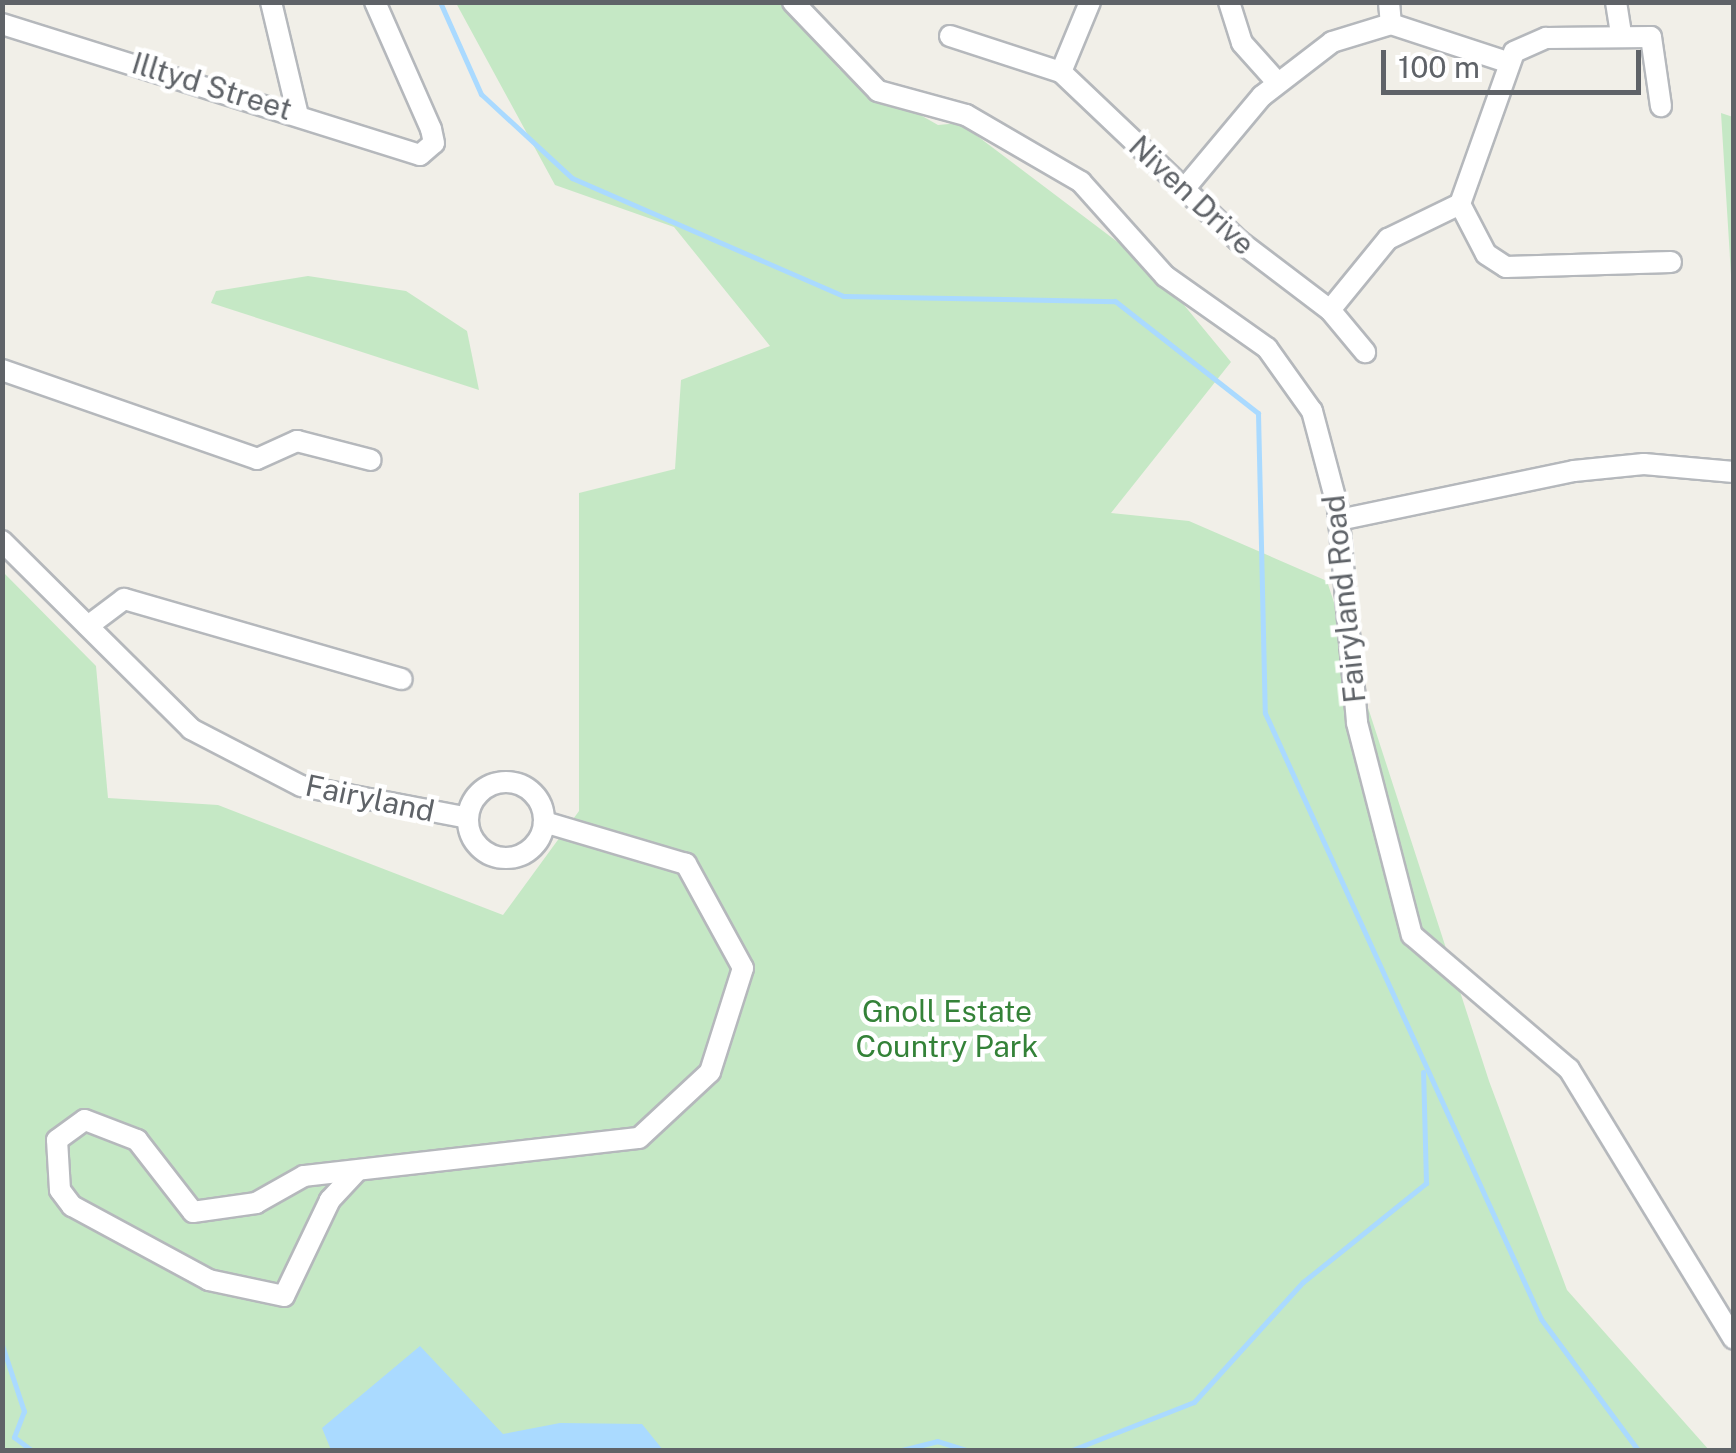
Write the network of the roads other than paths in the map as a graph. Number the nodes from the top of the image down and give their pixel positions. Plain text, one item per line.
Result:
1 (270, 2) edge
2 (374, 2) edge
3 (794, 2) edge
4 (1090, 2) edge
5 (1229, 2) edge
6 (1616, 2) edge
7 (1390, 13) edge
8 (2, 24) edge
9 (1620, 34) junction
10 (950, 36) dead end
11 (1508, 62) junction
12 (1061, 72) junction
13 (1277, 82) junction
14 (1661, 106) dead end
15 (297, 111) junction
16 (1185, 188) junction
17 (1460, 204) junction
18 (1671, 262) dead end
19 (1330, 310) junction
20 (1365, 352) dead end
21 (2, 370) edge
22 (371, 460) dead end
23 (1734, 472) edge
24 (1339, 520) junction
25 (2, 541) edge
26 (88, 626) junction
27 (402, 680) dead end
28 (468, 818) junction
29 (544, 822) junction
30 (357, 1172) junction
31 (1734, 1339) edge

1 - 15 street
2 - 15 street, Illtyd Street
3 - 24 street, Fairyland Road
4 - 12 street
5 - 13 street
6 - 9 street
7 - 11 street
7 - 13 street
8 - 15 street, Illtyd Street
9 - 11 street
9 - 14 street
10 - 12 street
11 - 17 street
12 - 16 street, Niven Drive
13 - 16 street
16 - 19 street, Niven Drive
17 - 18 street
17 - 19 street
19 - 20 street, Niven Drive
21 - 22 street
23 - 24 street
24 - 31 street, Fairyland Road
25 - 26 street, Fairyland
26 - 27 street
26 - 28 street, Fairyland
28 - 29 street
28 - 29 street
29 - 30 street
30 - 30 street

